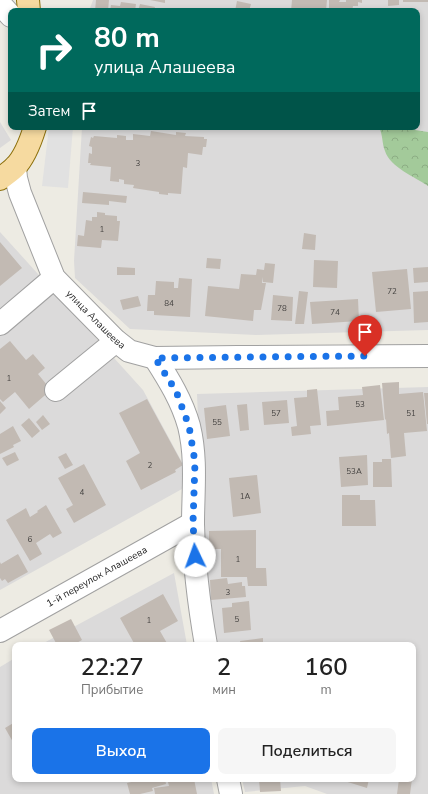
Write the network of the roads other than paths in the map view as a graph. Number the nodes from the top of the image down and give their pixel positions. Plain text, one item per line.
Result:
1 (0, 4) edge
2 (8, 13) edge
3 (34, 130) edge
4 (8, 173) edge
5 (54, 278) junction
6 (0, 324) edge
7 (116, 341) junction
8 (428, 356) edge
9 (155, 358) junction
10 (56, 390) dead end
11 (193, 523) junction
12 (0, 631) edge
13 (206, 642) edge
14 (229, 782) edge
15 (231, 794) edge

1 - 2 street
3 - 4 main road
4 - 5 street, улица Алашеева
5 - 6 street
5 - 7 street, улица Алашеева
7 - 9 street, улица Алашеева
7 - 10 street
8 - 9 street, улица Алашеева
9 - 11 street
11 - 12 street, 1-й переулок Алашеева
11 - 13 street
14 - 15 street

